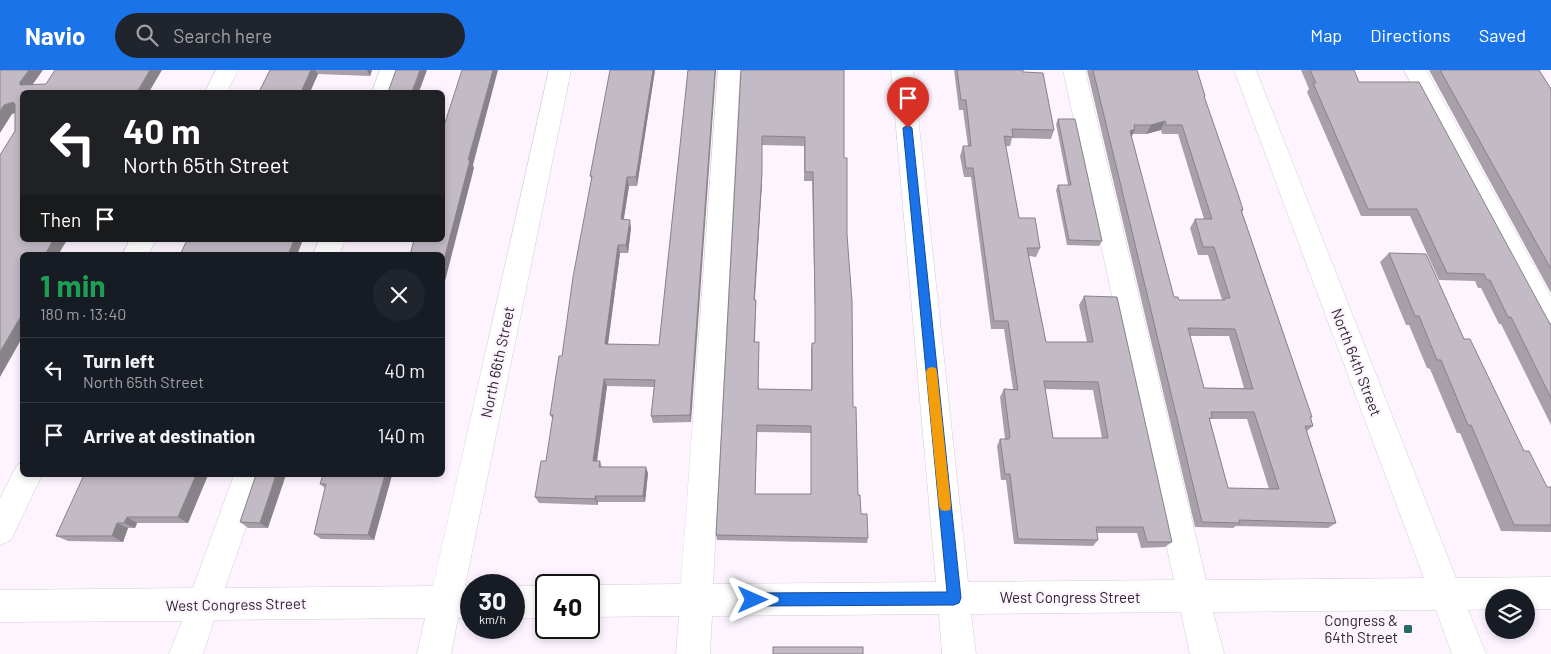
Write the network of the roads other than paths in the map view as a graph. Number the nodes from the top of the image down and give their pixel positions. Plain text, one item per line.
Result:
1 (227, 70) edge
2 (391, 70) edge
3 (560, 70) edge
4 (729, 70) edge
5 (902, 70) edge
6 (1074, 70) edge
7 (1244, 70) edge
8 (1415, 70) edge
9 (217, 90) edge
10 (384, 90) edge
11 (1551, 322) edge
12 (26, 477) edge
13 (248, 477) edge
14 (0, 530) edge
15 (1551, 593) edge
16 (1446, 594) junction
17 (1194, 596) junction
18 (954, 598) junction
19 (696, 600) junction
20 (600, 601) edge
21 (458, 602) edge
22 (204, 604) junction
23 (0, 606) edge
24 (186, 654) edge
25 (434, 654) edge
26 (693, 654) edge
27 (959, 654) edge
28 (1208, 654) edge
29 (1469, 654) edge

1 - 9 street
2 - 10 street
3 - 21 street, North 66th Street
4 - 19 street
5 - 18 street
6 - 17 street
7 - 16 street, North 64th Street
8 - 11 street
12 - 14 street
13 - 22 street
15 - 16 street, West Congress Street
16 - 17 street, West Congress Street
16 - 29 street, North 64th Street
17 - 18 street, West Congress Street
17 - 28 street
18 - 19 street, West Congress Street
18 - 27 street
19 - 20 street, West Congress Street
19 - 26 street
21 - 22 street, West Congress Street
21 - 25 street, North 66th Street
22 - 23 street, West Congress Street
22 - 24 street

